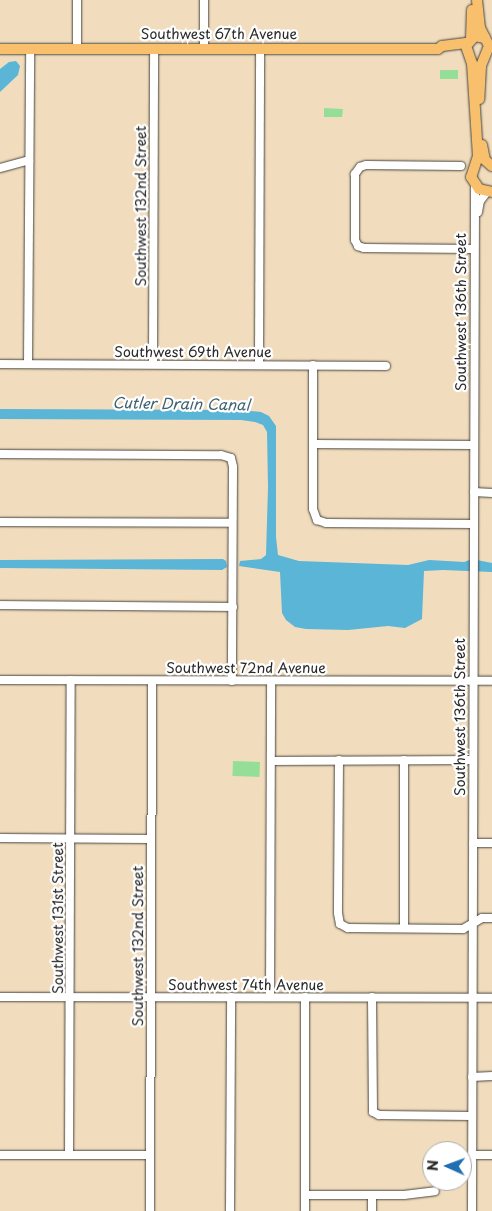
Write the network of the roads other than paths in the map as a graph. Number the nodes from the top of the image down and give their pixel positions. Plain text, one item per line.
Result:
1 (77, 0) edge
2 (204, 0) edge
3 (475, 0) edge
4 (488, 40) edge
5 (469, 41) junction
6 (77, 48) junction
7 (154, 48) junction
8 (204, 48) junction
9 (260, 48) junction
10 (0, 49) edge
11 (30, 49) junction
12 (438, 49) junction
13 (488, 55) edge
14 (470, 57) junction
15 (29, 160) junction
16 (460, 166) dead end
17 (492, 166) edge
18 (476, 167) junction
19 (0, 168) edge
20 (475, 186) junction
21 (490, 193) edge
22 (475, 224) junction
23 (474, 249) junction
24 (0, 364) edge
25 (28, 364) junction
26 (153, 364) junction
27 (259, 364) junction
28 (313, 365) junction
29 (386, 366) dead end
30 (313, 444) junction
31 (474, 445) junction
32 (0, 454) edge
33 (474, 492) junction
34 (492, 493) edge
35 (0, 522) edge
36 (232, 523) junction
37 (474, 524) junction
38 (0, 605) edge
39 (232, 607) junction
40 (0, 680) edge
41 (71, 680) junction
42 (152, 680) junction
43 (232, 681) junction
44 (271, 681) junction
45 (473, 681) junction
46 (492, 681) edge
47 (339, 760) junction
48 (404, 760) junction
49 (473, 760) junction
50 (271, 761) junction
51 (0, 838) edge
52 (71, 838) junction
53 (151, 839) junction
54 (473, 843) junction
55 (492, 843) edge
56 (492, 918) edge
57 (473, 924) junction
58 (404, 928) junction
59 (0, 997) edge
60 (70, 997) junction
61 (151, 997) junction
62 (231, 997) junction
63 (270, 997) junction
64 (304, 997) junction
65 (372, 997) junction
66 (472, 998) junction
67 (492, 998) edge
68 (492, 1076) edge
69 (472, 1077) junction
70 (472, 1116) junction
71 (472, 1141) edge
72 (0, 1155) edge
73 (69, 1155) junction
74 (150, 1155) junction
75 (472, 1155) edge
76 (492, 1155) edge
77 (435, 1191) dead end
78 (472, 1191) edge
79 (305, 1194) junction
80 (372, 1195) junction
81 (150, 1211) edge
82 (230, 1211) edge
83 (305, 1211) edge
84 (372, 1211) edge
85 (472, 1211) edge

1 - 6 street
2 - 8 street
3 - 4 main road
3 - 5 main road
4 - 5 main road, Southwest 67th Avenue
4 - 13 main road
5 - 12 main road, Southwest 67th Avenue
5 - 14 main road
6 - 7 main road, Southwest 67th Avenue
6 - 11 main road, Southwest 67th Avenue
7 - 8 main road, Southwest 67th Avenue
7 - 26 street, Southwest 132nd Street
8 - 9 main road, Southwest 67th Avenue
9 - 12 main road, Southwest 67th Avenue
9 - 27 street
10 - 11 main road, Southwest 67th Avenue
11 - 15 street
12 - 14 main road, Southwest 67th Avenue
13 - 14 main road, Southwest 67th Avenue
13 - 17 main road
14 - 18 main road
15 - 19 street
15 - 25 street
16 - 23 street
17 - 18 main road
18 - 20 main road
20 - 21 main road
20 - 22 street, Southwest 136th Street
21 - 22 street, Southwest 136th Street
22 - 23 street, Southwest 136th Street
23 - 31 street, Southwest 136th Street
24 - 25 street, Southwest 69th Avenue
25 - 26 street, Southwest 69th Avenue
26 - 27 street, Southwest 69th Avenue
27 - 28 street, Southwest 69th Avenue
28 - 29 street, Southwest 69th Avenue
28 - 30 street
30 - 31 street
30 - 37 street
31 - 33 street, Southwest 136th Street
32 - 36 street
33 - 34 street
33 - 37 street, Southwest 136th Street
35 - 36 street
36 - 39 street
37 - 45 street, Southwest 136th Street
38 - 39 street
39 - 43 street
40 - 41 street, Southwest 72nd Avenue
41 - 42 street, Southwest 72nd Avenue
41 - 52 street, Southwest 131st Street
42 - 43 street, Southwest 72nd Avenue
42 - 53 street, Southwest 132nd Street
43 - 44 street, Southwest 72nd Avenue
44 - 45 street, Southwest 72nd Avenue
44 - 50 street
45 - 46 street, Southwest 72nd Avenue
45 - 49 street, Southwest 136th Street
47 - 48 street
47 - 50 street
47 - 58 street
48 - 49 street
48 - 58 street
49 - 54 street, Southwest 136th Street
50 - 63 street
51 - 52 street
52 - 53 street
52 - 60 street, Southwest 131st Street
53 - 61 street, Southwest 132nd Street
54 - 55 street
54 - 57 street, Southwest 136th Street
56 - 57 street
57 - 58 street
57 - 66 street, Southwest 136th Street
59 - 60 street, Southwest 74th Avenue
60 - 61 street, Southwest 74th Avenue
60 - 73 street, Southwest 131st Street
61 - 62 street, Southwest 74th Avenue
61 - 74 street, Southwest 132nd Street
62 - 63 street, Southwest 74th Avenue
62 - 82 street
63 - 64 street, Southwest 74th Avenue
64 - 65 street, Southwest 74th Avenue
64 - 79 street
65 - 66 street, Southwest 74th Avenue
65 - 70 street
66 - 67 street, Southwest 74th Avenue
66 - 69 street, Southwest 136th Street
68 - 69 street
69 - 70 street, Southwest 136th Street
70 - 71 street, Southwest 136th Street
72 - 73 street
73 - 74 street
74 - 81 street, Southwest 132nd Street
75 - 76 street
77 - 80 street
78 - 85 street, Southwest 136th Street
79 - 80 street
79 - 83 street
80 - 84 street

